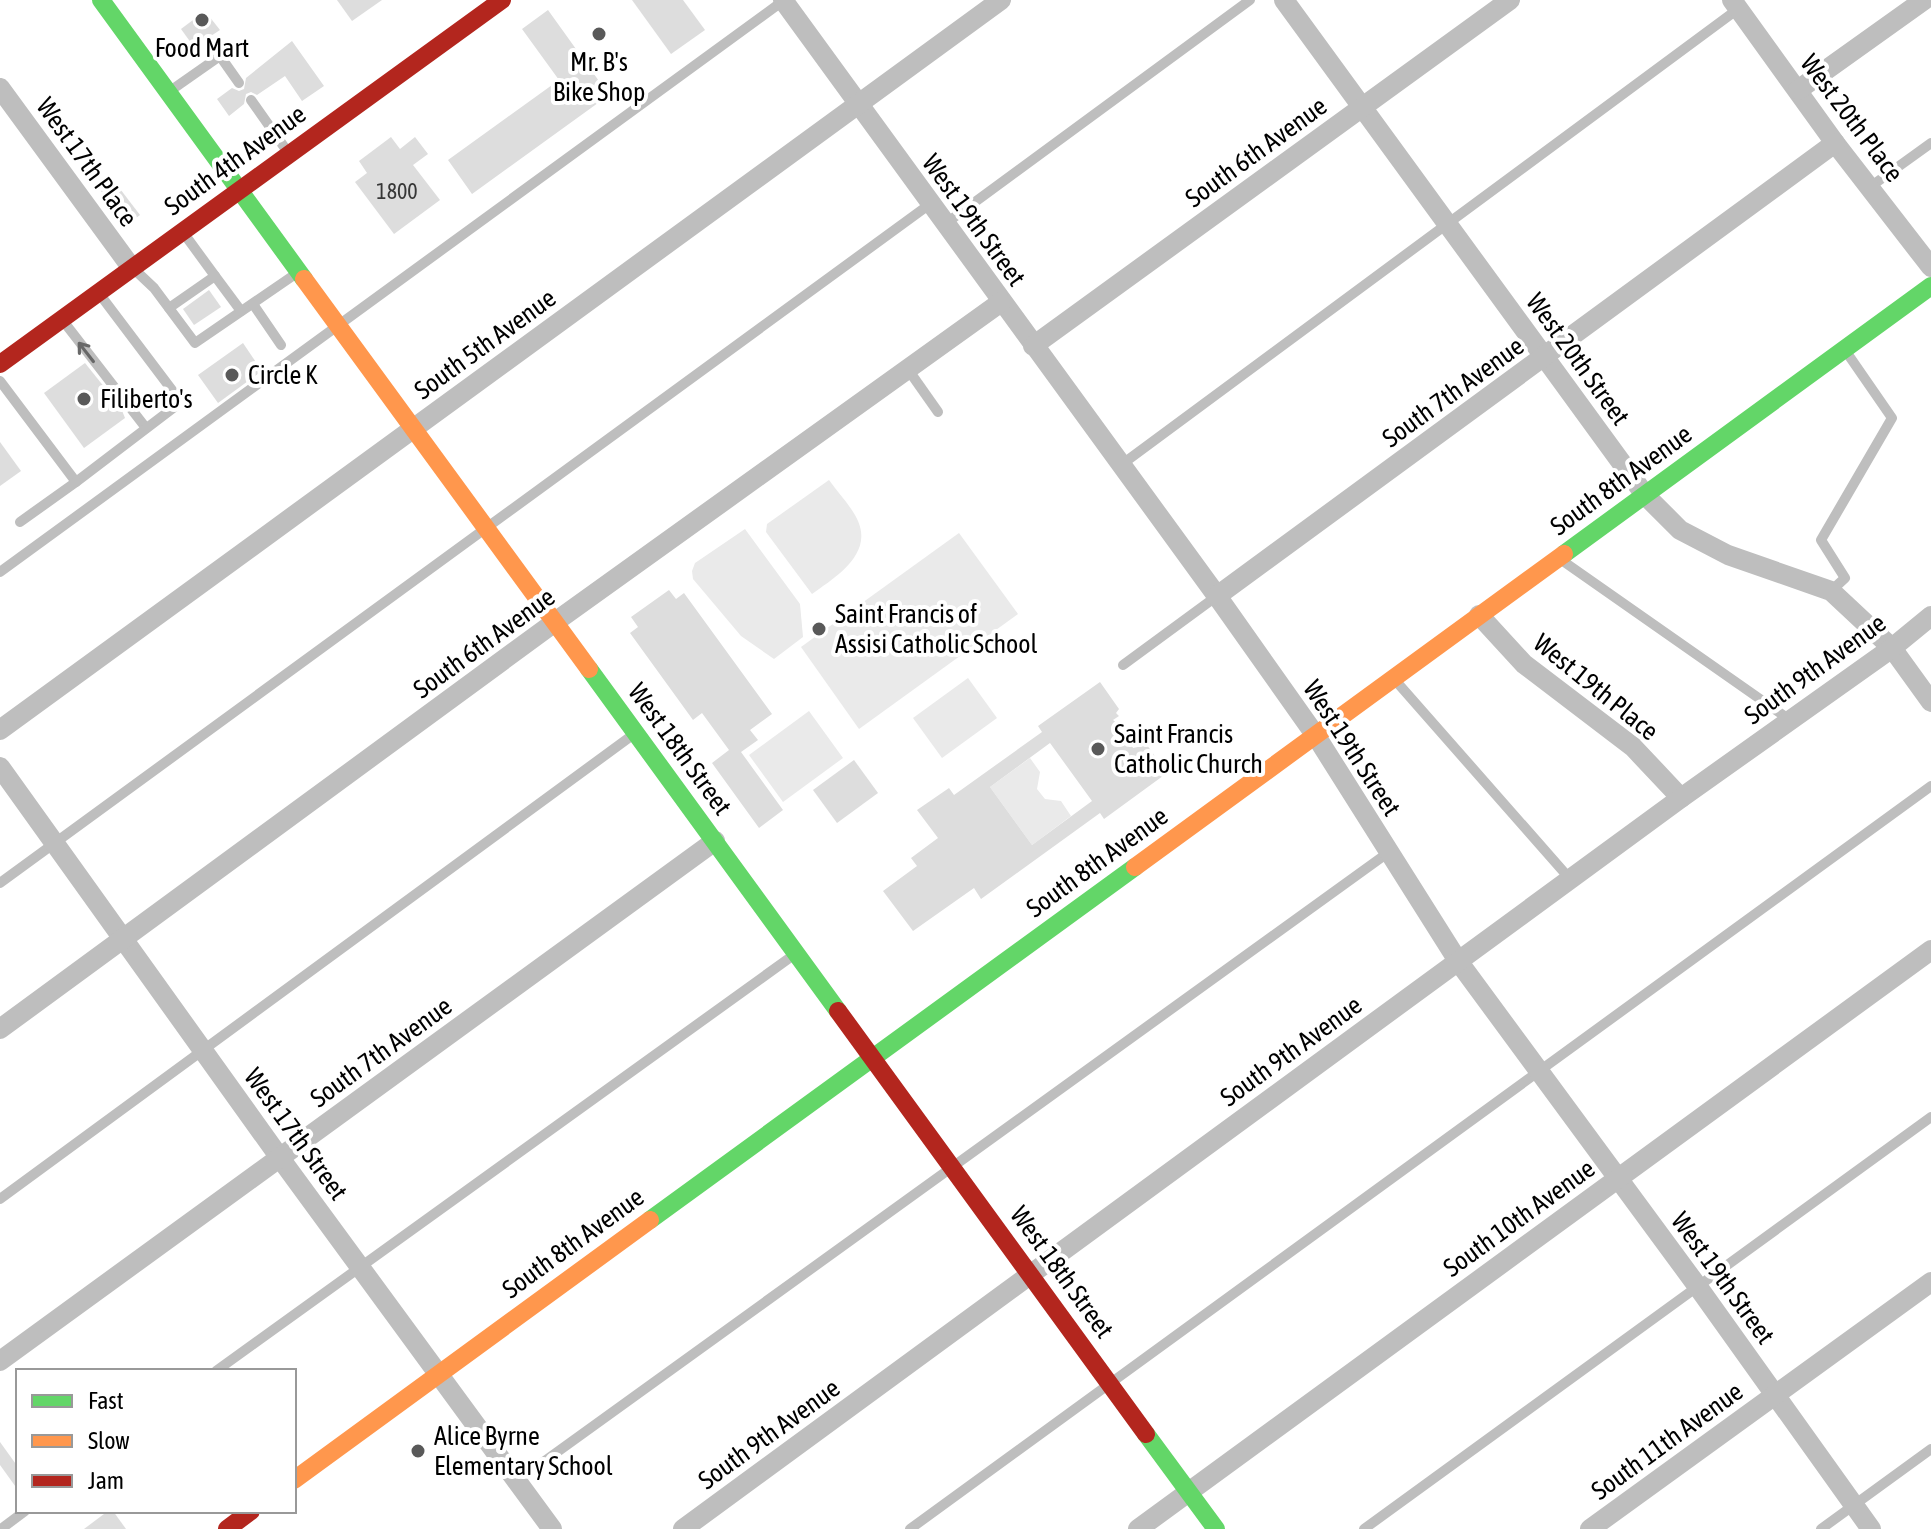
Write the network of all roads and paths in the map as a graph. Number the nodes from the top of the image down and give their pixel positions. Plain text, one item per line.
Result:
1 (101, 0) edge
2 (502, 0) edge
3 (783, 0) edge
4 (1001, 0) edge
5 (1250, 0) edge
6 (1284, 0) edge
7 (1510, 0) edge
8 (1924, 0) edge
9 (1735, 5) edge
10 (239, 83) dead end
11 (0, 88) edge
12 (1798, 90) junction
13 (169, 93) junction
14 (251, 100) dead end
15 (858, 104) junction
16 (1362, 107) junction
17 (1835, 143) junction
18 (1931, 143) edge
19 (289, 154) junction
20 (1870, 187) junction
21 (239, 189) junction
22 (930, 204) junction
23 (945, 224) junction
24 (1446, 225) junction
25 (181, 231) junction
26 (131, 267) junction
27 (1931, 267) edge
28 (299, 271) junction
29 (215, 276) junction
30 (1931, 286) edge
31 (98, 292) junction
32 (1001, 302) junction
33 (253, 304) junction
34 (169, 308) junction
35 (241, 311) junction
36 (61, 319) junction
37 (340, 327) junction
38 (281, 345) dead end
39 (1033, 346) junction
40 (1844, 349) junction
41 (1545, 357) junction
42 (0, 367) edge
43 (907, 368) junction
44 (938, 412) dead end
45 (146, 428) junction
46 (413, 428) junction
47 (1121, 465) junction
48 (76, 482) junction
49 (1645, 495) junction
50 (20, 522) dead end
51 (487, 528) junction
52 (1559, 558) junction
53 (0, 572) edge
54 (1831, 591) junction
55 (1217, 596) junction
56 (1479, 615) junction
57 (1931, 616) edge
58 (555, 622) junction
59 (1892, 648) junction
60 (1123, 665) dead end
61 (1394, 678) junction
62 (1931, 702) edge
63 (1790, 720) junction
64 (0, 730) edge
65 (636, 733) junction
66 (1316, 736) junction
67 (0, 767) edge
68 (1931, 786) edge
69 (1681, 798) junction
70 (715, 841) junction
71 (55, 844) junction
72 (1389, 852) junction
73 (1570, 879) junction
74 (0, 883) edge
75 (123, 940) junction
76 (1931, 950) edge
77 (796, 952) junction
78 (1458, 961) junction
79 (0, 1029) edge
80 (203, 1050) junction
81 (872, 1057) junction
82 (1539, 1072) junction
83 (1931, 1117) edge
84 (280, 1158) junction
85 (953, 1166) junction
86 (1617, 1177) junction
87 (0, 1199) edge
88 (360, 1266) junction
89 (1031, 1273) junction
90 (1931, 1282) edge
91 (1698, 1287) junction
92 (0, 1361) edge
93 (219, 1369) edge
94 (439, 1373) junction
95 (1110, 1383) junction
96 (1775, 1395) junction
97 (1931, 1449) edge
98 (296, 1479) edge
99 (517, 1481) junction
100 (1190, 1491) junction
101 (1854, 1505) junction
102 (22, 1513) edge
103 (248, 1513) edge
104 (1, 1529) edge
105 (227, 1529) edge
106 (552, 1529) edge
107 (683, 1529) edge
108 (910, 1529) edge
109 (1138, 1529) edge
110 (1216, 1529) edge
111 (1364, 1529) edge
112 (1590, 1529) edge
113 (1821, 1529) edge
114 (1871, 1529) edge

1 - 13 street, West 18th Street
2 - 19 street, South 4th Avenue
3 - 15 street, West 19th Street
3 - 37 lane
4 - 15 street, South 5th Avenue
5 - 23 lane
6 - 16 street, West 20th Street
7 - 16 street, South 6th Avenue
8 - 12 street
9 - 12 street, West 20th Place
9 - 24 lane
10 - 13 lane
11 - 26 street, West 17th Place
12 - 17 street, West 20th Place
13 - 21 street, West 18th Street
14 - 19 lane
15 - 22 street, West 19th Street
15 - 46 street, South 5th Avenue
16 - 24 street, West 20th Street
16 - 39 street, South 6th Avenue
17 - 20 street, West 20th Place
17 - 41 street, South 7th Avenue
18 - 20 lane
19 - 21 street, South 4th Avenue
20 - 27 street, West 20th Place
21 - 25 street, South 4th Avenue
21 - 28 street, West 18th Street
22 - 23 street, West 19th Street
22 - 51 lane
23 - 32 street, West 19th Street
24 - 41 street, West 20th Street
24 - 47 lane
25 - 26 street, South 4th Avenue
25 - 29 lane
26 - 31 street, South 4th Avenue
26 - 34 lane
28 - 33 lane
28 - 37 street, West 18th Street
29 - 34 lane
29 - 35 lane
30 - 40 street, South 8th Avenue
31 - 36 street, South 4th Avenue
31 - 45 lane
32 - 39 street, West 19th Street
32 - 43 street, South 6th Avenue
33 - 35 lane
33 - 38 lane
34 - 35 lane
36 - 42 street, South 4th Avenue
45 -> 36 lane
37 - 46 street, West 18th Street
37 - 53 lane
39 - 47 street, West 19th Street
40 - 49 street, South 8th Avenue
40 - 54 lane
41 - 49 street, West 20th Street
41 - 55 street, South 7th Avenue
42 - 48 lane
43 - 44 lane
43 - 58 street, South 6th Avenue
45 - 48 lane
46 - 51 street, West 18th Street
46 - 64 street, South 5th Avenue
47 - 55 street, West 19th Street
48 - 50 lane
49 - 52 street, South 8th Avenue
49 - 54 street, West 20th Street
51 - 58 street, West 18th Street
51 - 71 lane
52 - 56 street, South 8th Avenue
52 - 63 lane
54 - 59 street, West 20th Street
55 - 60 lane
55 - 66 street, West 19th Street
56 - 61 street, South 8th Avenue
56 - 69 street, West 19th Place
57 - 59 street, South 9th Avenue
58 - 65 street, West 18th Street
58 - 75 street, South 6th Avenue
59 - 62 street, West 20th Street
59 - 63 street, South 9th Avenue
61 - 66 street, South 8th Avenue
61 - 73 lane
63 - 69 street, South 9th Avenue
65 - 70 street, West 18th Street
65 - 80 lane
66 - 72 street, West 19th Street
66 - 81 street, South 8th Avenue
67 - 71 street, West 17th Street
68 - 82 lane
69 - 73 street, South 9th Avenue
70 - 77 street, West 18th Street
70 - 84 street, South 7th Avenue
71 - 74 lane
71 - 75 street, West 17th Street
72 - 78 street, West 19th Street
72 - 85 lane
73 - 78 street, South 9th Avenue
75 - 79 street, South 6th Avenue
75 - 80 street, West 17th Street
76 - 86 street, South 10th Avenue
77 - 81 street, West 18th Street
77 - 88 lane
78 - 82 street, West 19th Street
78 - 89 street, South 9th Avenue
80 - 84 street, West 17th Street
80 - 87 lane
81 - 85 street, West 18th Street
81 - 94 street, South 8th Avenue
82 - 86 street, West 19th Street
82 - 95 lane
83 - 91 lane
84 - 88 street, West 17th Street
84 - 92 street, South 7th Avenue
85 - 89 street, West 18th Street
85 - 99 lane
86 - 91 street, West 19th Street
86 - 100 street, South 10th Avenue
88 - 93 lane
88 - 94 street, West 17th Street
89 - 95 street, West 18th Street
89 - 107 street, South 9th Avenue
90 - 96 street, South 11th Avenue
91 - 96 street, West 19th Street
91 - 111 lane
94 - 98 street, South 8th Avenue
94 - 99 street, West 17th Street
95 - 100 street, West 18th Street
95 - 108 lane
96 - 101 street, West 19th Street
96 - 112 street, South 11th Avenue
97 - 101 lane
99 - 106 street, West 17th Street
100 - 109 street, South 10th Avenue
100 - 110 street, West 18th Street
101 - 113 lane
101 - 114 street, West 19th Street
102 - 104 lane
103 - 105 street

